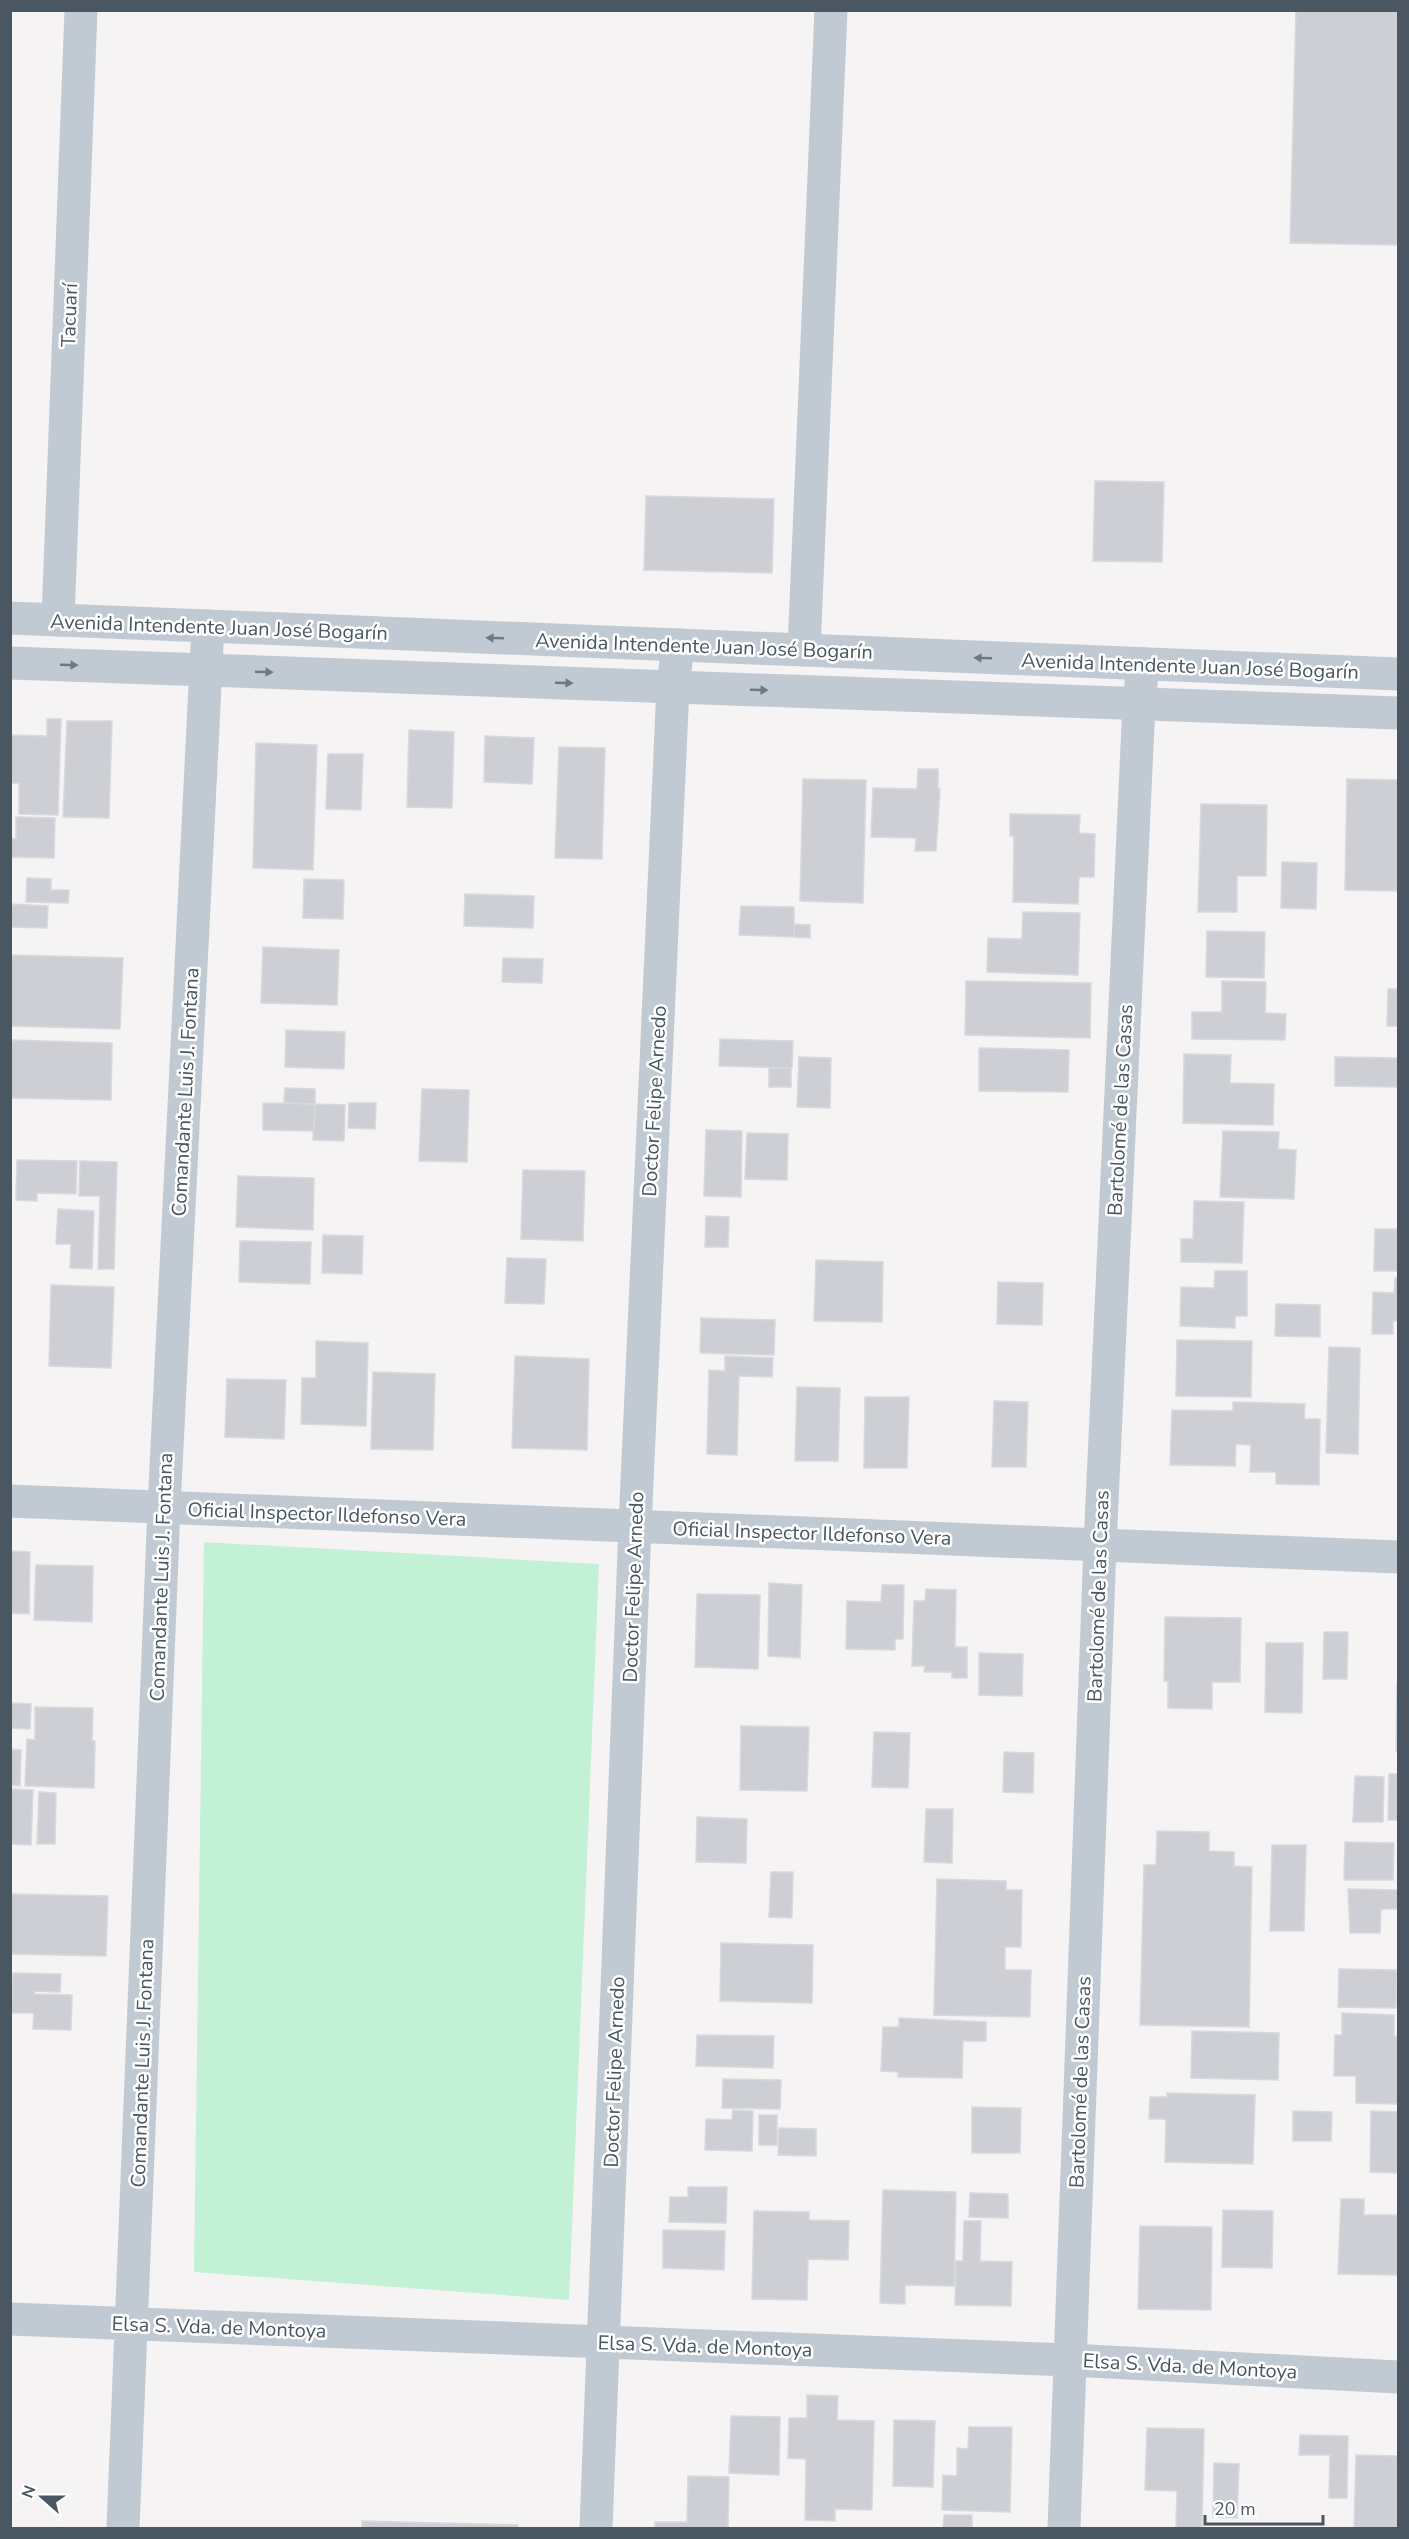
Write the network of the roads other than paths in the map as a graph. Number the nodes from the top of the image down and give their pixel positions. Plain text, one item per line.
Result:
1 (81, 10) edge
2 (831, 10) edge
3 (10, 618) edge
4 (58, 620) junction
5 (208, 626) junction
6 (678, 645) junction
7 (804, 650) junction
8 (10, 663) edge
9 (1143, 664) junction
10 (205, 670) junction
11 (1398, 674) edge
12 (673, 687) junction
13 (1139, 704) junction
14 (1398, 714) edge
15 (10, 1501) edge
16 (164, 1507) junction
17 (635, 1526) junction
18 (1100, 1545) junction
19 (1398, 1557) edge
20 (10, 2319) edge
21 (131, 2324) junction
22 (603, 2342) junction
23 (1070, 2360) junction
24 (1398, 2376) edge
25 (123, 2529) edge
26 (596, 2529) edge
27 (1064, 2529) edge

1 - 4 street, Tacuarí
2 - 7 street
3 - 4 street, Avenida Intendente Juan José Bogarín
4 - 5 street, Avenida Intendente Juan José Bogarín
6 -> 5 street, Avenida Intendente Juan José Bogarín
5 - 10 street, Comandante Luis J. Fontana
6 - 7 street, Avenida Intendente Juan José Bogarín
6 - 12 street, Doctor Felipe Arnedo
9 -> 7 street, Avenida Intendente Juan José Bogarín
8 -> 10 street, Avenida Intendente Juan José Bogarín
9 - 11 street, Avenida Intendente Juan José Bogarín
9 - 13 street, Bartolomé de las Casas
10 -> 12 street, Avenida Intendente Juan José Bogarín
10 - 16 street, Comandante Luis J. Fontana
12 -> 13 street, Avenida Intendente Juan José Bogarín
12 - 17 street, Doctor Felipe Arnedo
13 - 14 street, Avenida Intendente Juan José Bogarín
13 - 18 street, Bartolomé de las Casas
15 - 16 street, Oficial Inspector Ildefonso Vera
16 - 17 street, Oficial Inspector Ildefonso Vera
16 - 21 street, Comandante Luis J. Fontana
17 - 18 street, Oficial Inspector Ildefonso Vera
17 - 22 street, Doctor Felipe Arnedo
18 - 19 street, Oficial Inspector Ildefonso Vera
18 - 23 street, Bartolomé de las Casas
20 - 21 street, Elsa S. Vda. de Montoya
21 - 22 street, Elsa S. Vda. de Montoya
21 - 25 street, Comandante Luis J. Fontana
22 - 23 street, Elsa S. Vda. de Montoya
22 - 26 street, Doctor Felipe Arnedo
23 - 24 street, Elsa S. Vda. de Montoya
23 - 27 street, Bartolomé de las Casas

